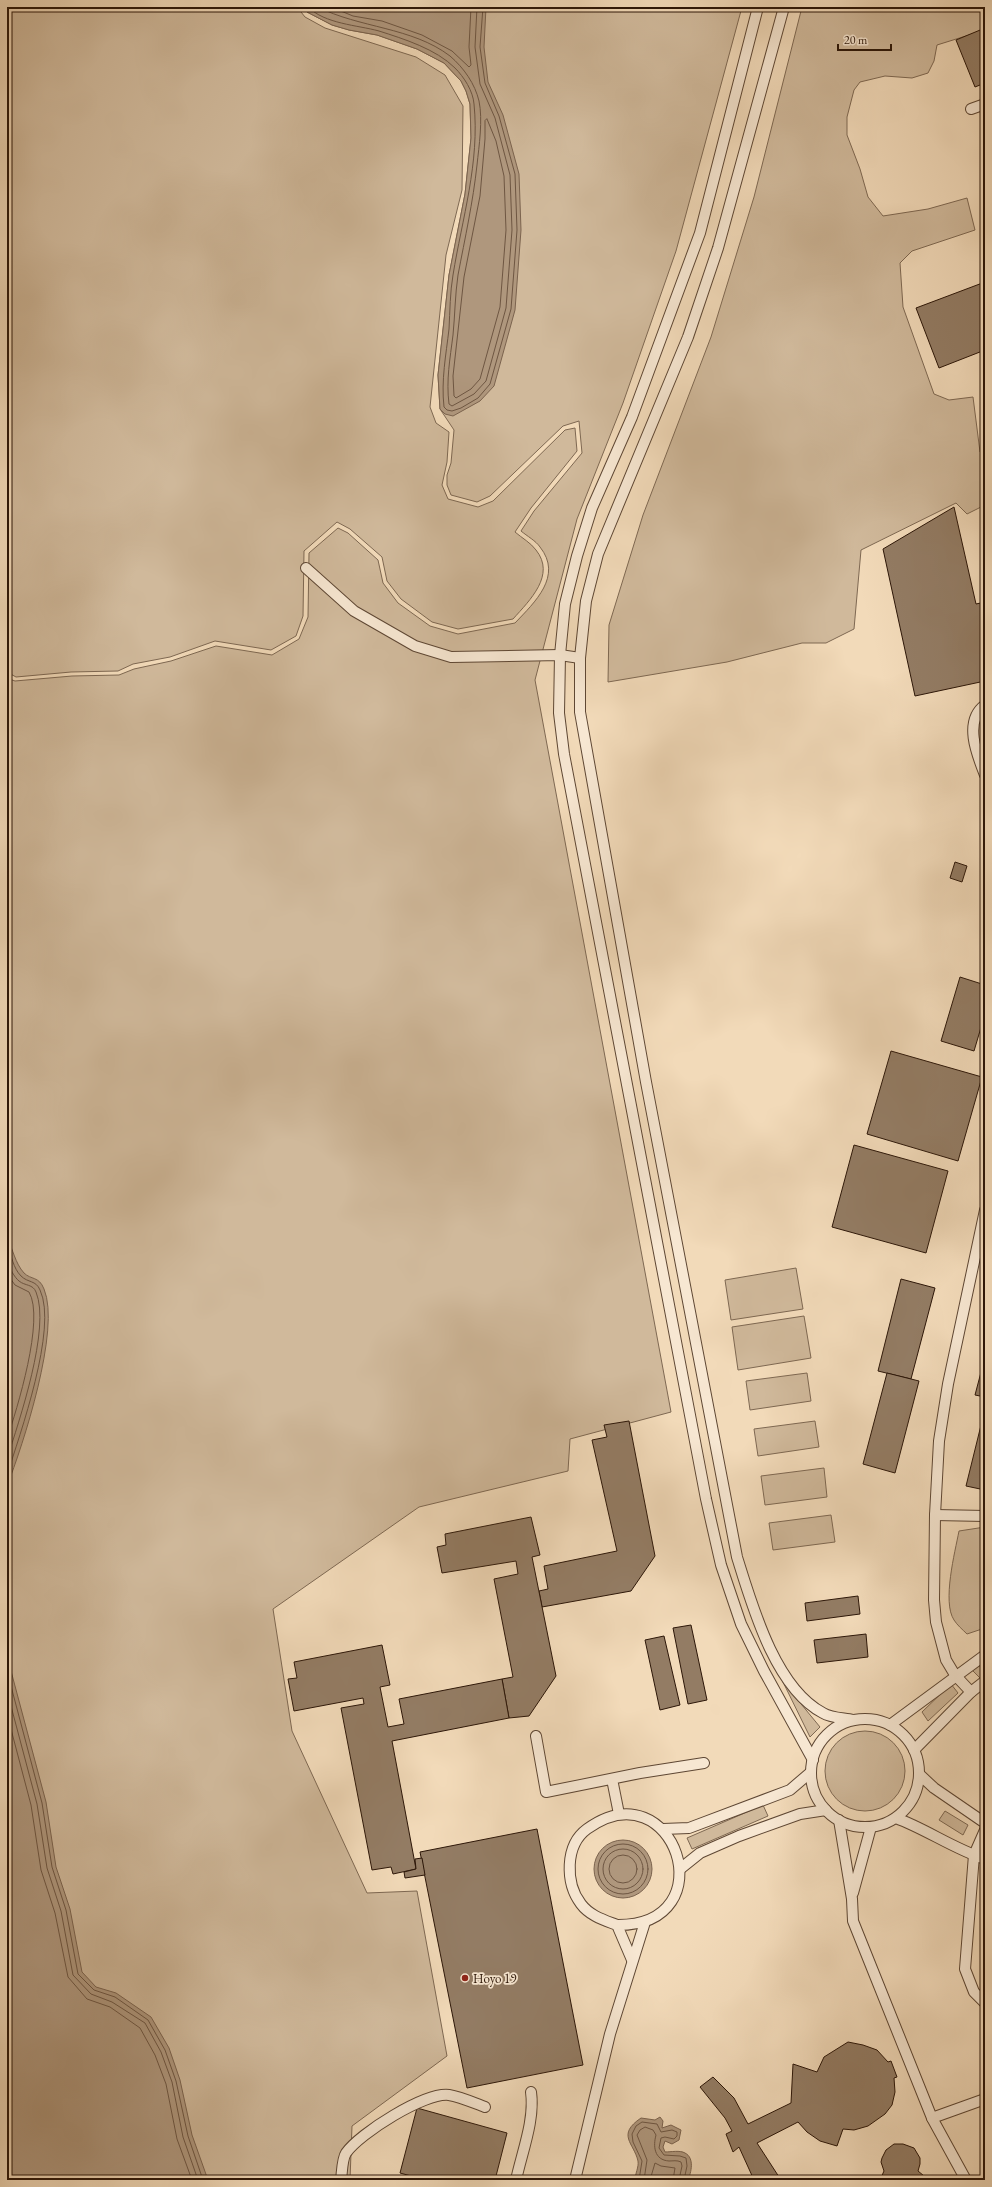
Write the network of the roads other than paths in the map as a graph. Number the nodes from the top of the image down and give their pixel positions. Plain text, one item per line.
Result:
1 (758, 7) edge
2 (784, 7) edge
3 (985, 104) edge
4 (971, 109) dead end
5 (306, 568) dead end
6 (560, 655) junction
7 (580, 658) junction
8 (985, 705) edge
9 (985, 775) edge
10 (985, 1210) edge
11 (936, 1515) junction
12 (985, 1516) edge
13 (985, 1655) edge
14 (955, 1675) junction
15 (985, 1681) edge
16 (971, 1692) junction
17 (853, 1720) junction
18 (890, 1725) junction
19 (536, 1736) dead end
20 (914, 1750) junction
21 (813, 1760) junction
22 (704, 1763) dead end
23 (811, 1772) junction
24 (919, 1774) junction
25 (612, 1779) junction
26 (826, 1810) junction
27 (620, 1814) junction
28 (896, 1818) junction
29 (839, 1820) junction
30 (985, 1823) edge
31 (871, 1827) junction
32 (663, 1829) junction
33 (985, 1830) edge
34 (974, 1856) junction
35 (985, 1859) edge
36 (680, 1868) junction
37 (852, 1899) junction
38 (645, 1922) junction
39 (617, 1925) junction
40 (632, 1960) junction
41 (985, 2003) edge
42 (531, 2092) dead end
43 (985, 2099) edge
44 (485, 2107) dead end
45 (932, 2118) junction
46 (341, 2180) edge
47 (516, 2180) edge
48 (575, 2180) edge
49 (966, 2180) edge

1 - 6 lane
2 - 7 lane
3 - 4 lane
5 - 6 lane
6 - 7 lane
6 - 21 lane
7 - 17 lane
8 - 9 lane
10 - 11 lane
11 - 12 lane
11 - 14 lane
13 - 14 lane
14 - 16 lane
14 - 18 lane
15 - 16 lane
16 - 20 lane
17 - 18 lane
17 - 21 lane
18 - 20 lane
19 - 25 lane
20 - 24 lane
21 - 23 lane
22 - 25 lane
23 - 26 lane
23 - 32 lane
24 - 28 lane
24 - 30 lane
25 - 27 lane
26 - 29 lane
26 - 36 lane
27 - 32 lane
27 - 39 lane
28 - 31 lane
28 - 34 lane
29 - 31 lane
29 - 37 lane
31 - 37 lane
32 - 36 lane
33 - 34 lane
34 - 35 lane
34 - 41 lane
36 - 38 lane
37 - 45 lane
38 - 39 lane
38 - 40 lane
39 - 40 lane
40 - 48 lane
42 - 47 lane
43 - 45 lane
44 - 46 lane
45 - 49 lane

